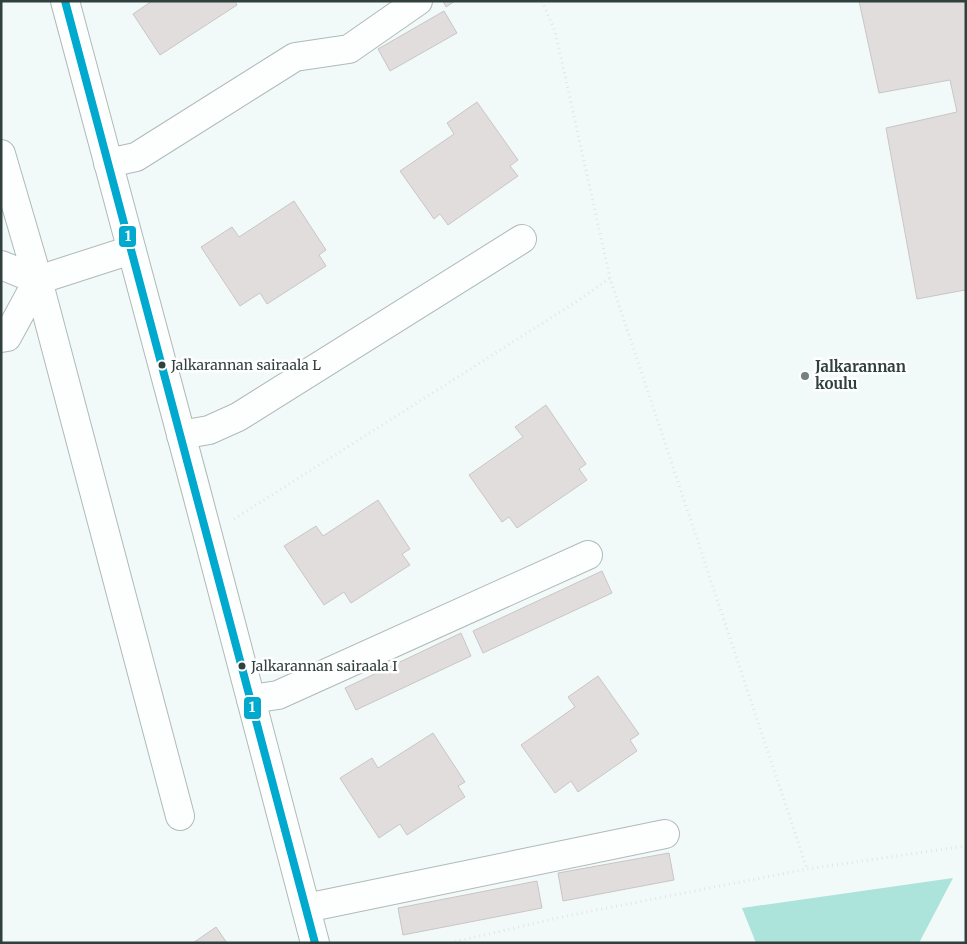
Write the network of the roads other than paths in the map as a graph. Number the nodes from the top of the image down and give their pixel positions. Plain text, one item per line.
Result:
1 (65, 1) edge
2 (418, 1) edge
3 (1, 154) edge
4 (108, 163) junction
5 (522, 239) dead end
6 (131, 250) junction
7 (1, 265) edge
8 (38, 280) junction
9 (1, 338) edge
10 (182, 435) junction
11 (588, 555) dead end
12 (251, 699) junction
13 (180, 816) dead end
14 (665, 834) dead end
15 (306, 908) junction
16 (315, 943) edge

1 - 4 street
2 - 4 street
3 - 8 street
4 - 6 street
5 - 10 street
6 - 8 street
6 - 10 street
7 - 8 street
8 - 9 street
8 - 13 street
10 - 12 street
11 - 12 street
12 - 15 street
14 - 15 street
15 - 16 street

